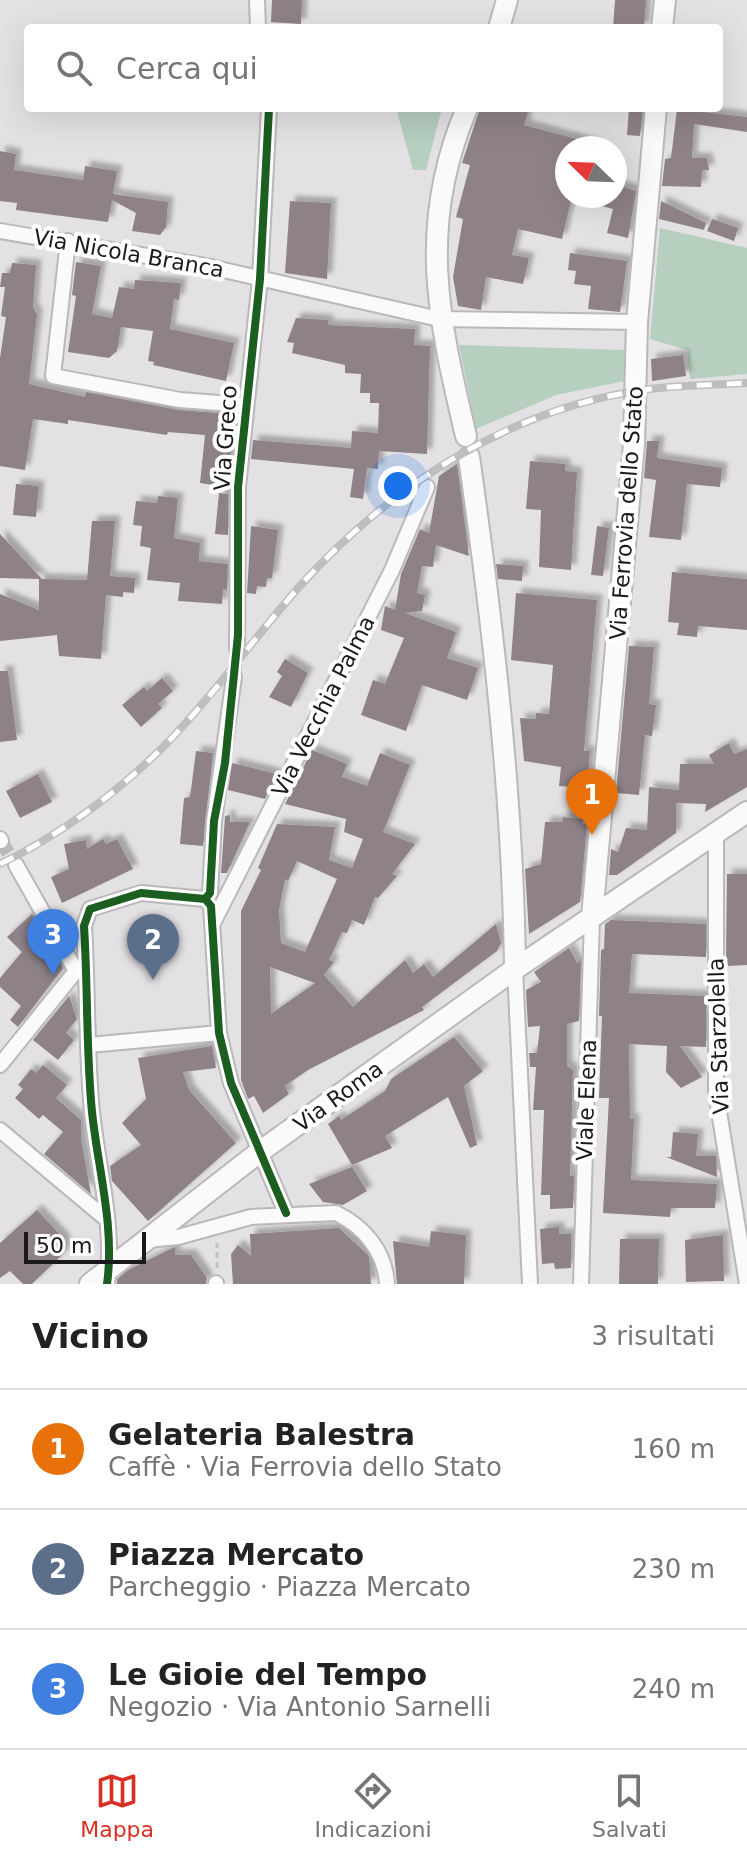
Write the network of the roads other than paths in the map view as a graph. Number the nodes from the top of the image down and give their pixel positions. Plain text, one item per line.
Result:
1 (257, 0) edge
2 (507, 0) edge
3 (665, 0) edge
4 (258, 24) edge
5 (500, 24) edge
6 (662, 24) edge
7 (269, 112) edge
8 (466, 112) edge
9 (656, 112) edge
10 (0, 231) edge
11 (68, 241) junction
12 (260, 279) junction
13 (439, 319) junction
14 (637, 322) junction
15 (245, 405) junction
16 (427, 487) dead end
17 (237, 648) tunnel mouth
18 (234, 677) tunnel mouth
19 (747, 812) edge
20 (716, 834) junction
21 (16, 865) tunnel mouth
22 (205, 899) junction
23 (592, 917) junction
24 (213, 923) junction
25 (515, 969) junction
26 (82, 974) junction
27 (219, 1033) junction
28 (89, 1045) junction
29 (0, 1065) edge
30 (0, 1130) edge
31 (258, 1153) junction
32 (286, 1213) junction
33 (105, 1218) junction
34 (146, 1240) junction
35 (109, 1274) edge
36 (90, 1284) edge
37 (387, 1284) edge
38 (530, 1284) edge
39 (581, 1284) edge
40 (747, 1284) edge

1 - 4 street
2 - 5 main road
3 - 6 main road
7 - 12 street, Via Greco
8 - 13 main road
9 - 14 main road, Via Ferrovia dello Stato
10 - 11 street, Via Nicola Branca
11 - 12 street, Via Nicola Branca
11 - 15 street, Via Greco
12 - 13 street, Via Nicola Branca
12 - 15 street, Via Greco
13 - 14 street, Via Nicola Branca
13 - 25 main road
14 - 23 main road, Via Ferrovia dello Stato
15 - 17 street, Via Greco
16 - 24 street, Via Vecchia Palma
18 - 22 street
19 - 20 main road, Via Roma
20 - 23 main road, Via Roma
20 - 40 street, Via Starzolella
21 - 26 street
22 - 24 street
22 - 26 street
23 - 25 main road, Via Roma
23 - 39 street, Viale Elena
24 - 27 street
25 - 31 main road, Via Roma
25 - 38 street
26 - 28 street
26 - 29 street
27 - 28 street
27 - 31 street
28 - 33 street
30 - 33 street
31 - 32 street
31 - 34 main road, Via Roma
32 - 34 street
32 - 37 street
33 - 35 street
34 - 35 main road, Via Roma
35 - 36 main road, Via Roma

